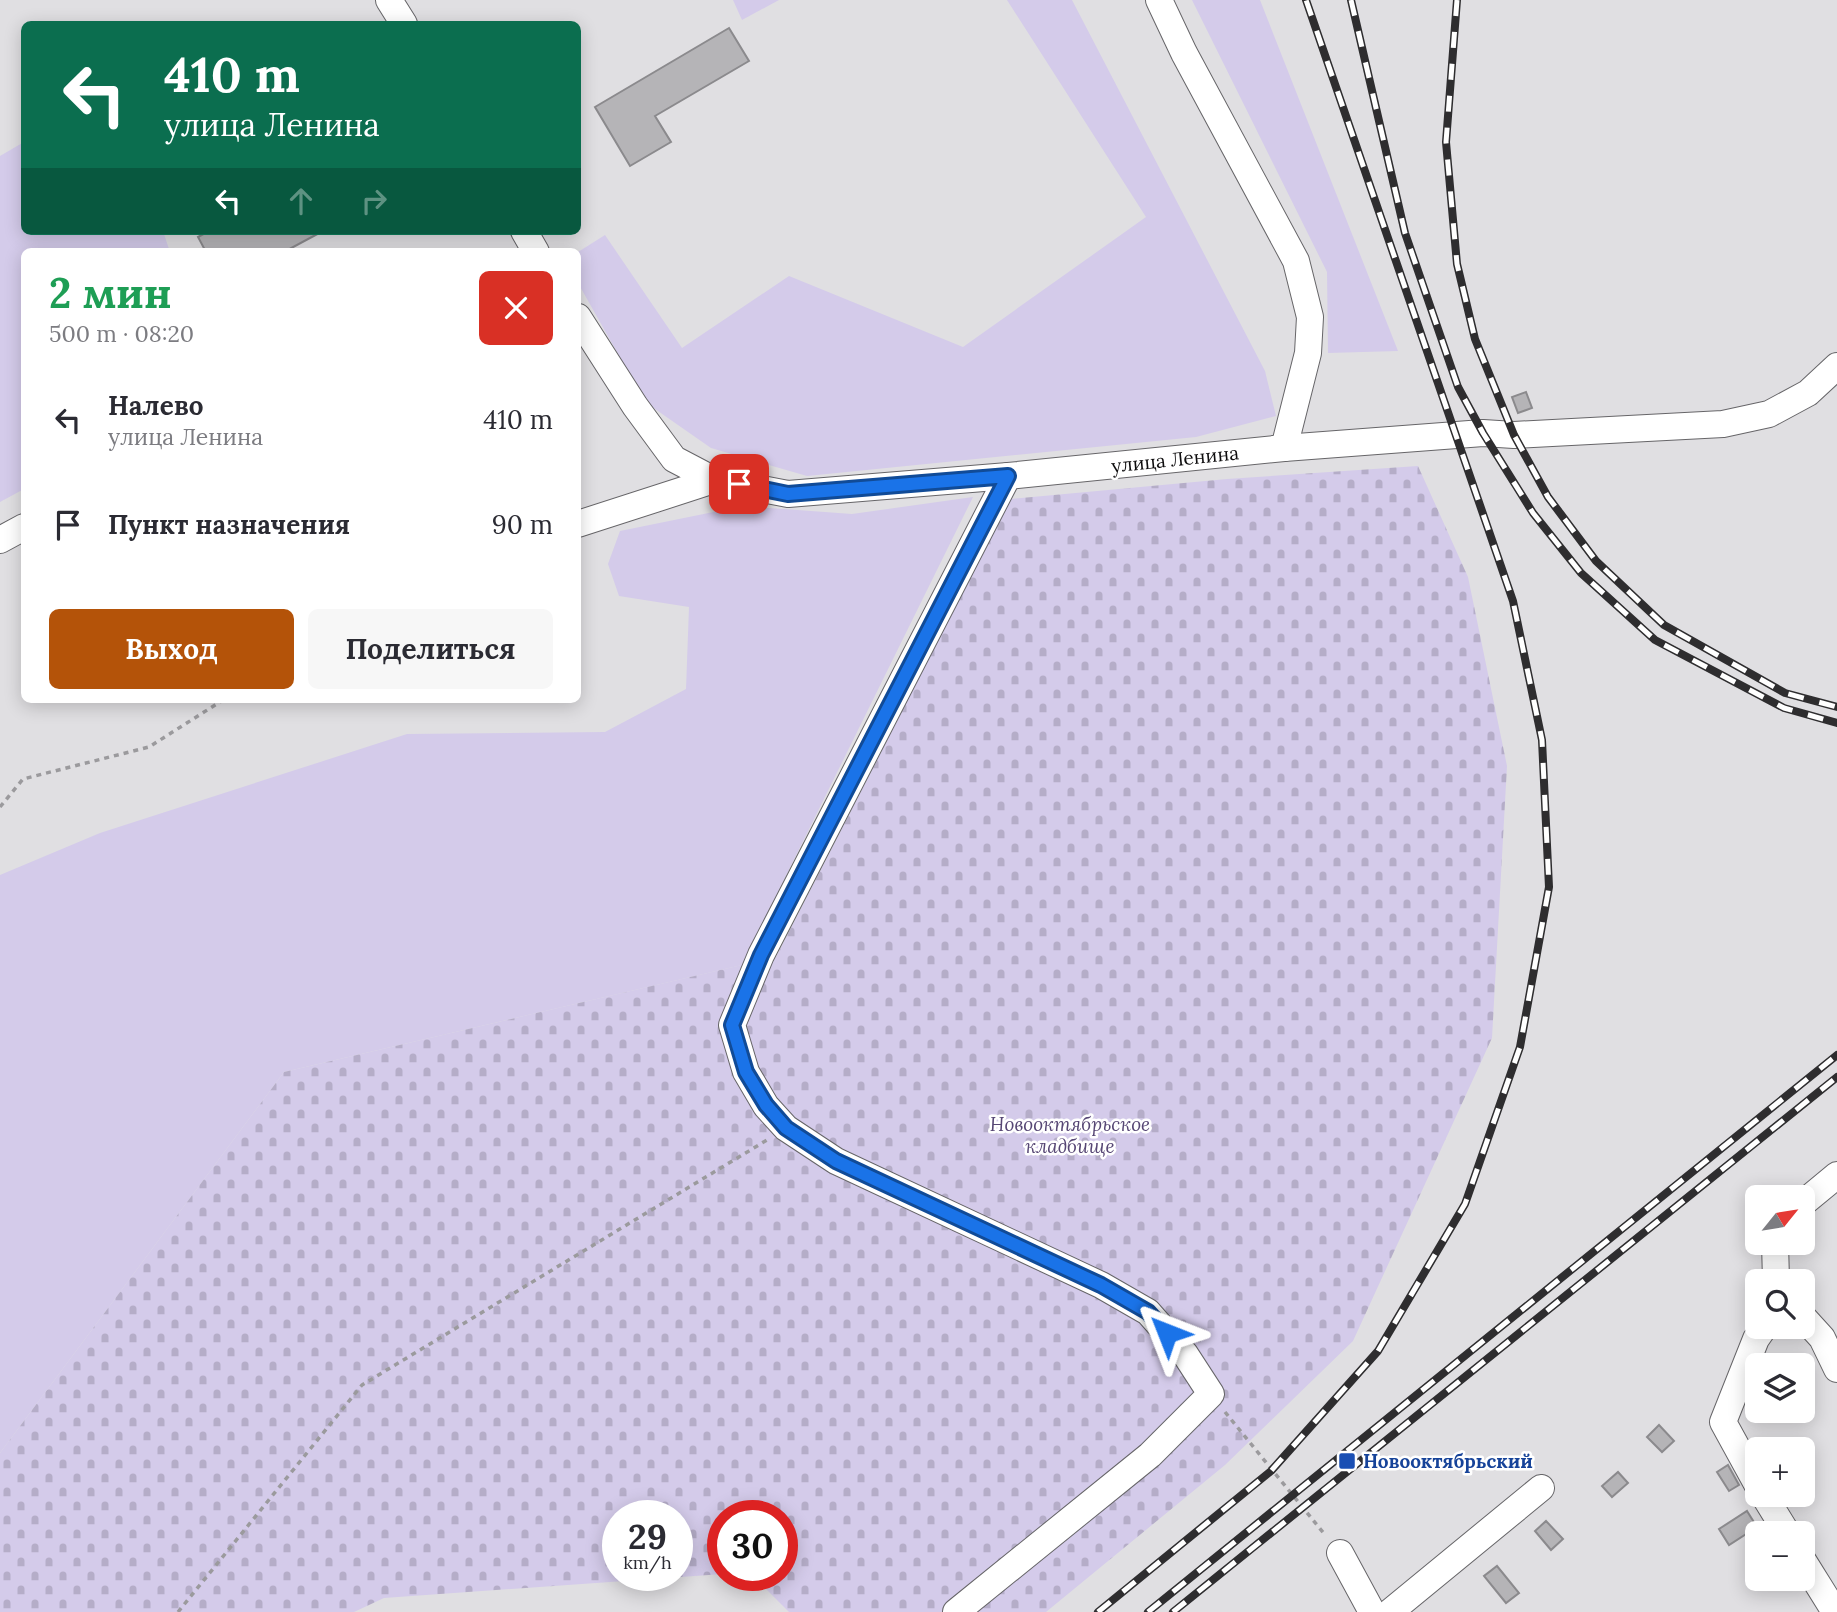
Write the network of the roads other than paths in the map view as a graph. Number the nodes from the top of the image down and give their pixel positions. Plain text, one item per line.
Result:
1 (389, 0) edge
2 (1158, 0) edge
3 (402, 21) edge
4 (581, 322) edge
5 (1837, 366) edge
6 (1284, 448) junction
7 (1008, 476) junction
8 (714, 480) junction
9 (581, 523) edge
10 (21, 529) edge
11 (0, 540) edge
12 (1837, 1175) edge
13 (1815, 1193) edge
14 (1815, 1330) edge
15 (1756, 1339) edge
16 (1837, 1369) edge
17 (1745, 1462) edge
18 (1541, 1488) dead end
19 (1340, 1553) road end
20 (1815, 1580) edge
21 (1371, 1609) edge
22 (956, 1612) edge
23 (1835, 1612) edge

1 - 3 street
2 - 6 street
4 - 8 street, улица Ленина
5 - 6 street, улица Ленина
6 - 7 street, улица Ленина
7 - 8 street, улица Ленина
7 - 22 street
8 - 9 street
10 - 11 street
12 - 13 street
14 - 16 street
15 - 17 street
18 - 21 street
19 - 21 street
20 - 23 street

